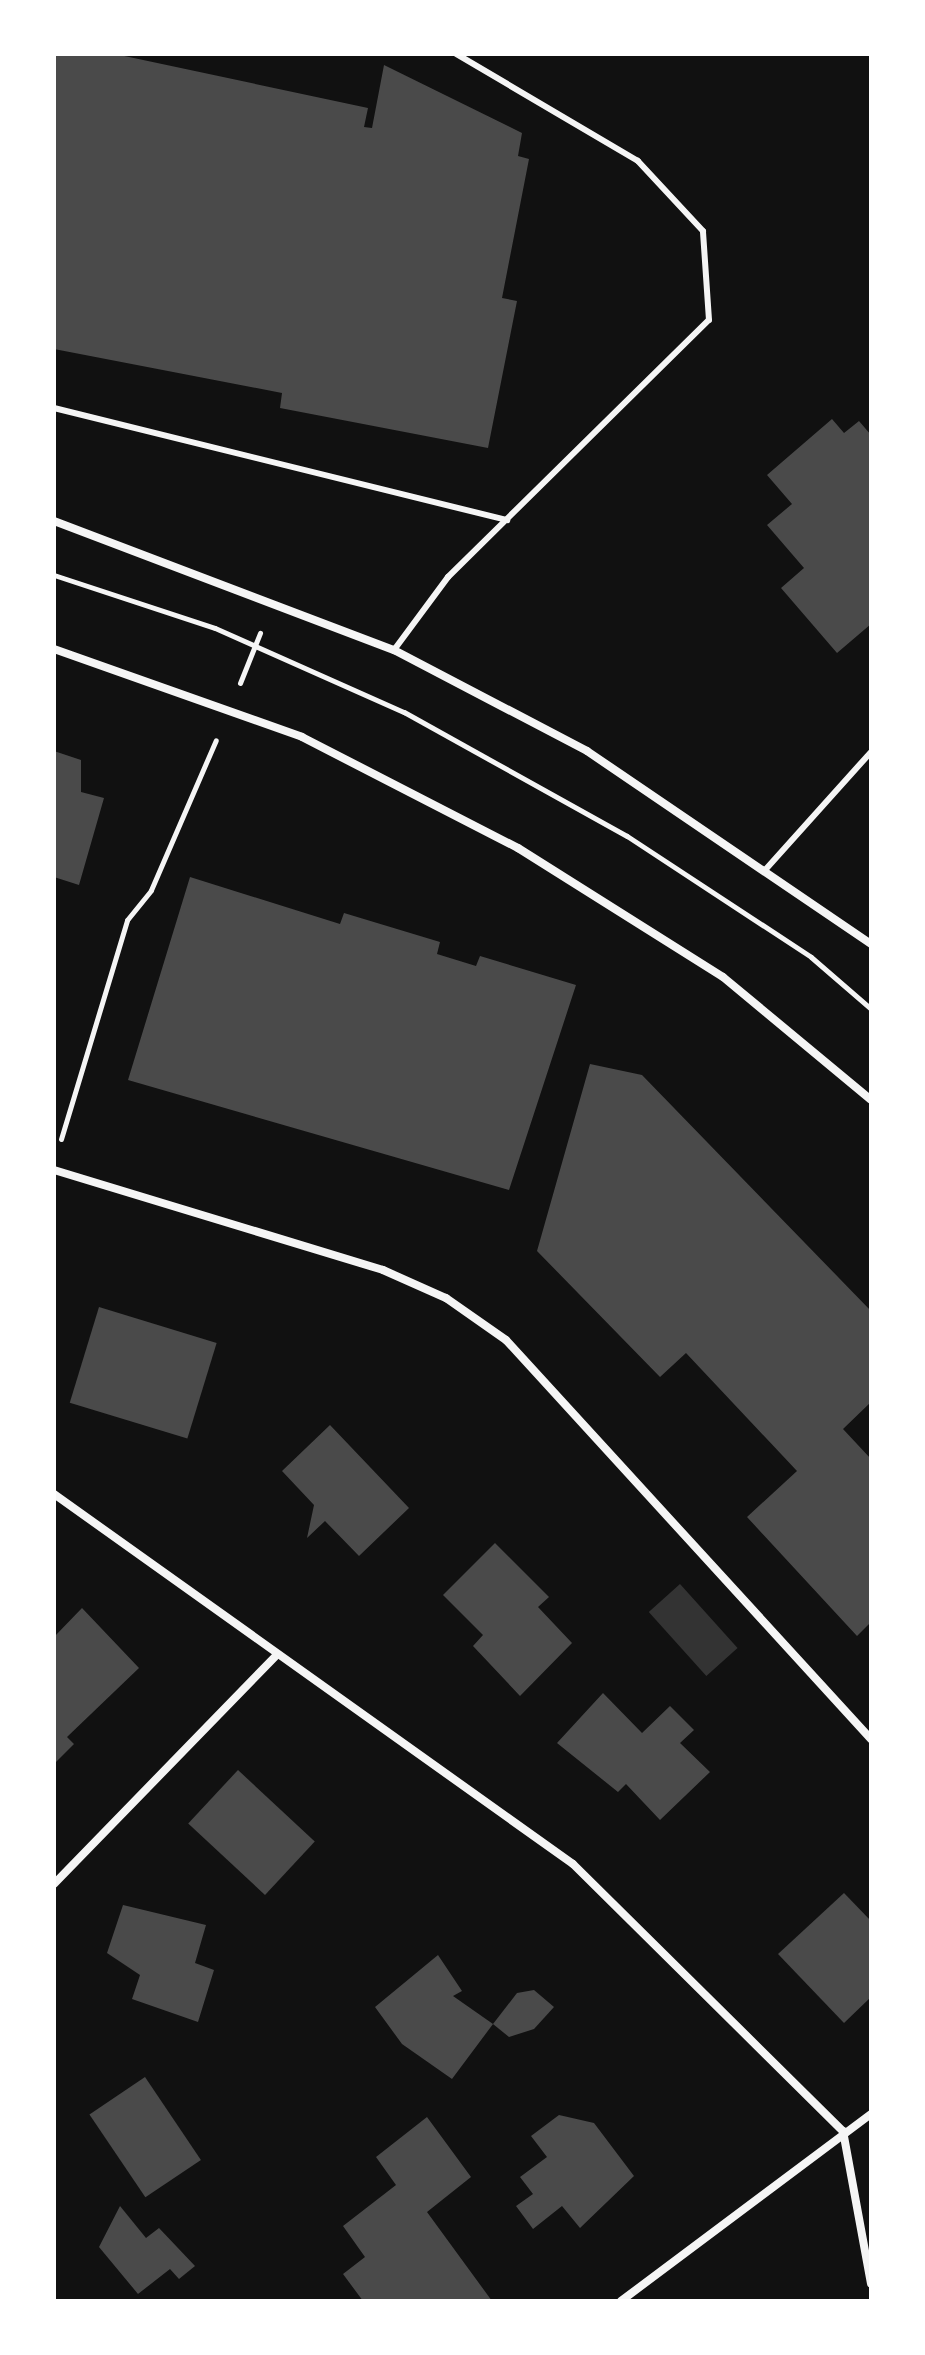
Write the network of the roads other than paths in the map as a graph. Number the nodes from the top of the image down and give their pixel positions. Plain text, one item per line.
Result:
1 (456, 54) edge
2 (54, 408) edge
3 (507, 520) junction
4 (54, 521) edge
5 (54, 649) edge
6 (394, 650) junction
7 (871, 752) edge
8 (766, 869) junction
9 (871, 944) edge
10 (871, 1100) edge
11 (54, 1170) edge
12 (54, 1494) edge
13 (275, 1657) junction
14 (871, 1739) edge
15 (54, 1884) edge
16 (871, 2114) edge
17 (843, 2131) junction
18 (871, 2283) edge
19 (621, 2301) edge

1 - 3 lane
2 - 3 lane
3 - 6 lane
4 - 6 street
5 - 10 street
6 - 8 street
7 - 8 lane
8 - 9 street
11 - 14 street
12 - 13 street
13 - 15 street
13 - 17 street
16 - 17 street
17 - 18 street
17 - 19 street

